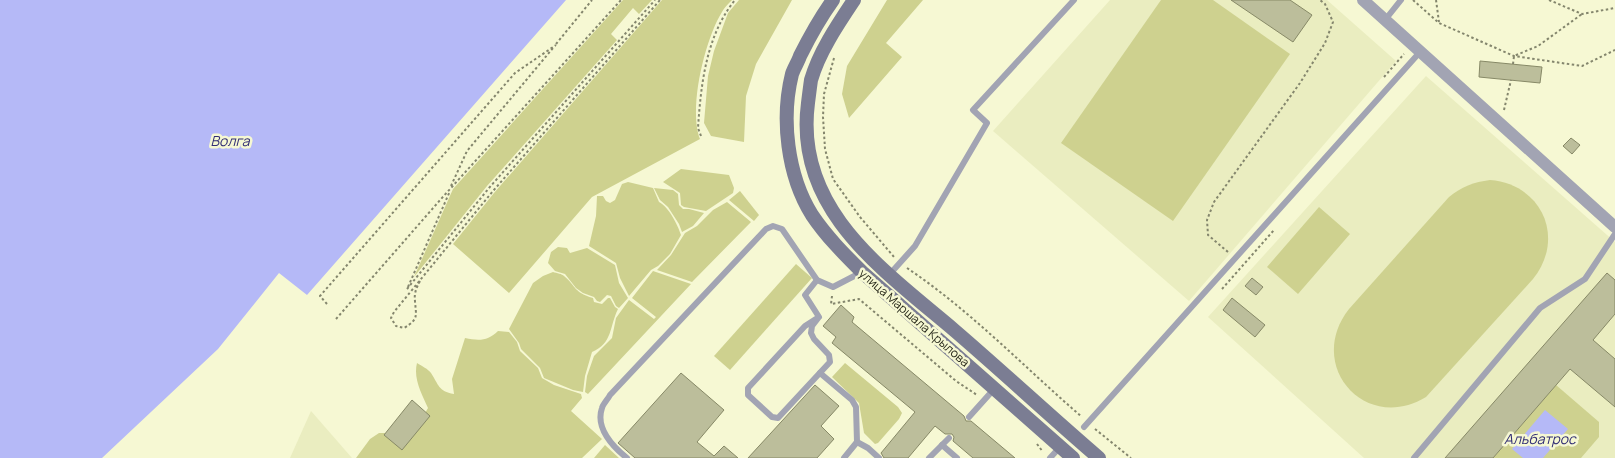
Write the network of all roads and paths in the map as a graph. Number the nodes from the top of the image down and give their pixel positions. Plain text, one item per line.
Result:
1 (592, 0) edge
2 (621, 0) edge
3 (655, 0) edge
4 (660, 0) edge
5 (734, 0) edge
6 (832, 0) edge
7 (854, 0) edge
8 (1074, 0) edge
9 (1320, 0) edge
10 (1363, 0) edge
11 (1401, 0) edge
12 (1413, 0) edge
13 (1549, 0) edge
14 (1436, 1) edge
15 (1615, 8) edge
16 (1582, 14) junction
17 (1385, 20) junction
18 (1439, 23) junction
19 (556, 45) junction
20 (1615, 50) edge
21 (836, 52) dead end
22 (1420, 52) junction
23 (1514, 56) junction
24 (1513, 64) dead end
25 (1511, 80) dead end
26 (1500, 124) junction
27 (701, 136) dead end
28 (450, 189) junction
29 (1615, 227) edge
30 (1615, 234) edge
31 (1231, 255) dead end
32 (900, 264) junction
33 (862, 272) junction
34 (889, 275) junction
35 (817, 280) junction
36 (420, 281) junction
37 (833, 287) junction
38 (328, 304) dead end
39 (819, 316) junction
40 (336, 319) dead end
41 (820, 373) junction
42 (995, 388) junction
43 (984, 400) junction
44 (969, 417) dead end
45 (1086, 425) junction
46 (949, 438) dead end
47 (856, 442) junction
48 (942, 445) junction
49 (1060, 447) junction
50 (627, 458) edge
51 (844, 458) edge
52 (879, 458) edge
53 (929, 458) edge
54 (957, 458) edge
55 (1050, 458) edge
56 (1073, 458) edge
57 (1098, 458) edge
58 (1130, 458) edge
59 (1414, 458) edge

1 - 19 path
2 - 28 path
3 - 28 path
4 - 36 path
5 - 27 path
6 - 33 main road, улица Маршала Крылова
7 - 34 main road, улица Маршала Крылова
8 - 32 lane
9 - 31 path
10 - 17 street
11 - 17 lane
12 - 18 path
13 - 16 path
14 - 18 path
15 - 16 path
16 - 23 path
17 - 22 street
18 - 23 path
19 - 28 path
19 - 38 path
20 - 23 path
21 - 32 path
22 - 26 street
22 - 45 lane
23 - 24 path
25 - 26 path
26 - 29 street
28 - 40 path
30 - 59 lane
32 - 34 lane
32 - 45 path
33 - 37 lane
33 - 42 main road, улица Маршала Крылова
34 - 57 main road, улица Маршала Крылова
35 - 37 lane
35 - 39 lane
35 - 50 lane
36 - 36 path
37 - 43 path
39 - 41 lane
39 - 41 lane
41 - 47 lane
42 - 43 lane
42 - 49 main road, улица Маршала Крылова
43 - 44 lane
45 - 58 path
46 - 48 lane
47 - 51 lane
47 - 52 lane
48 - 53 lane
48 - 54 lane
49 - 55 lane
49 - 56 main road, улица Маршала Крылова

